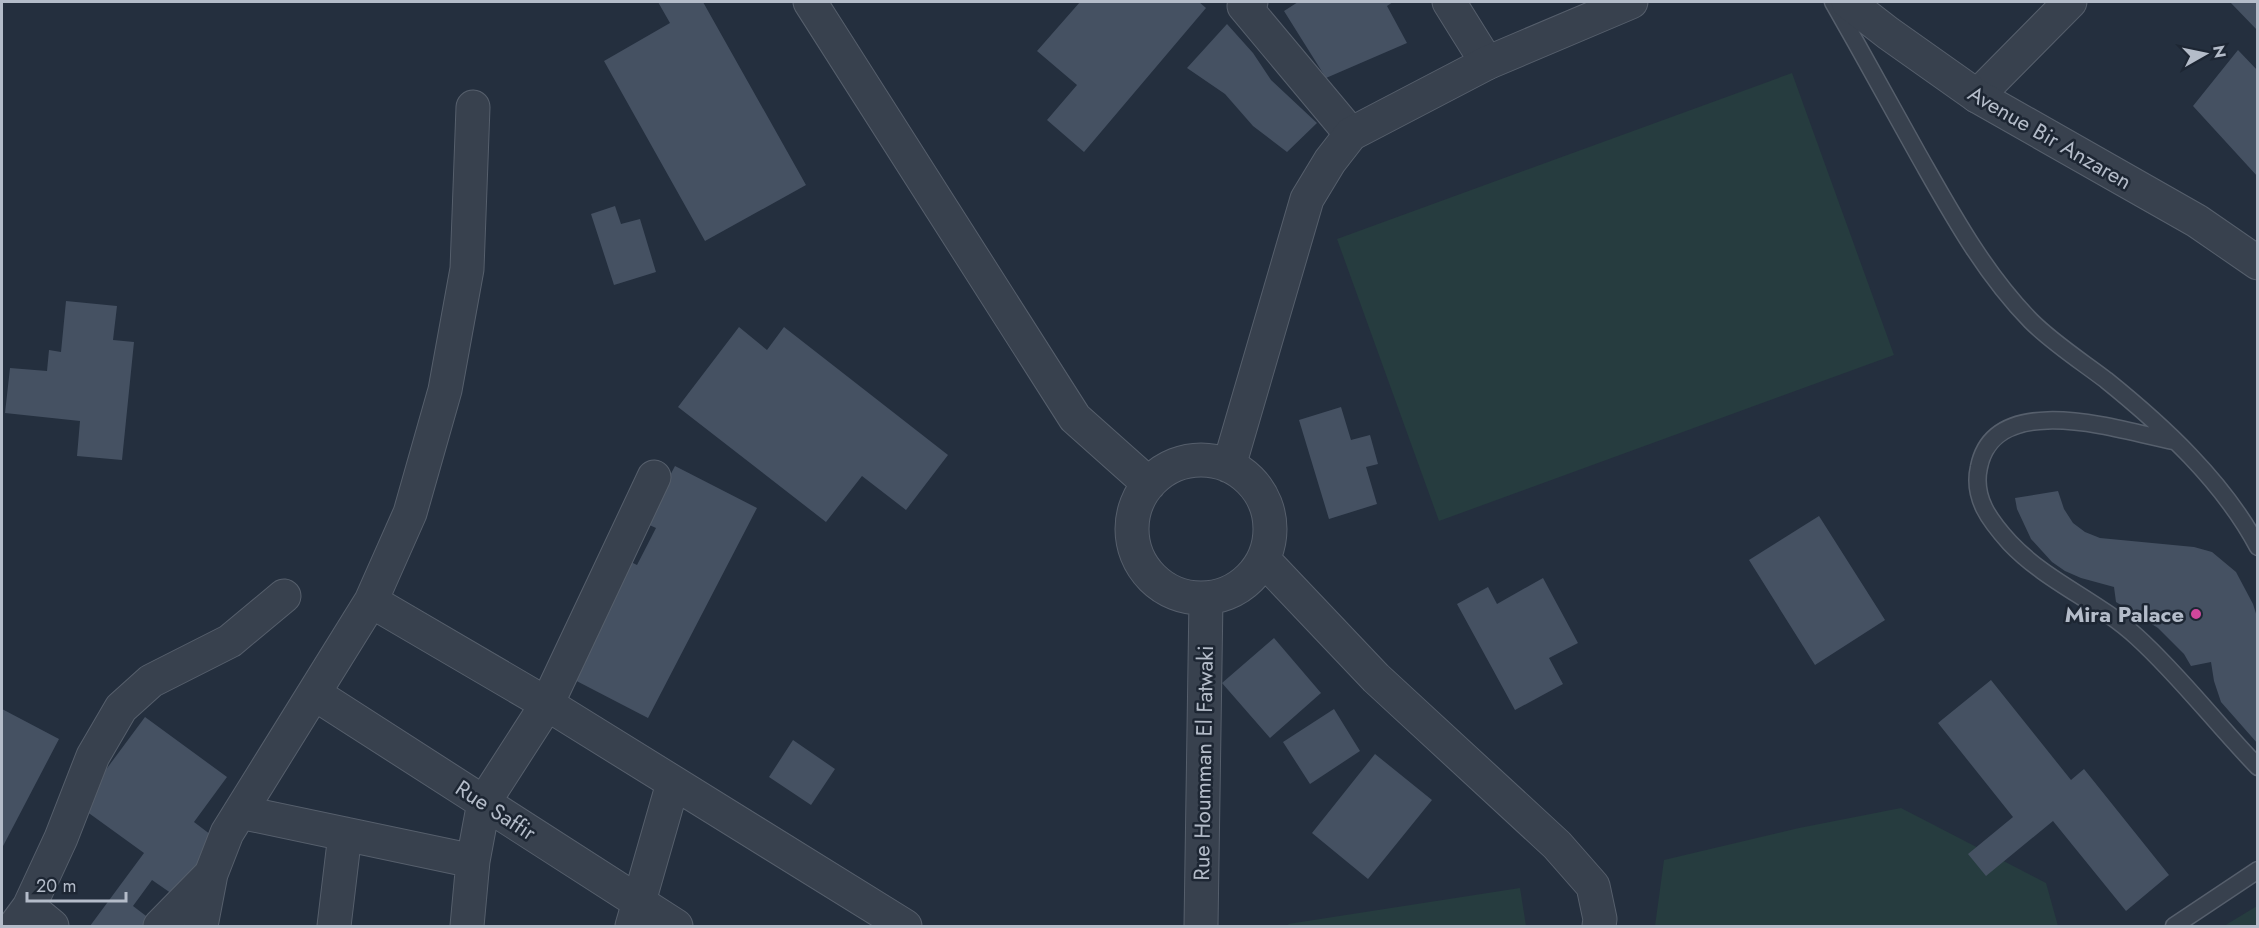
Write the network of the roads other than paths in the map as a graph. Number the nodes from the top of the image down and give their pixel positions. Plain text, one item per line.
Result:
1 (810, 2) edge
2 (1449, 2) edge
3 (1631, 2) edge
4 (1833, 2) edge
5 (1848, 2) edge
6 (2070, 2) edge
7 (1247, 4) edge
8 (1487, 63) junction
9 (1977, 96) junction
10 (473, 107) dead end
11 (1351, 134) junction
12 (2258, 263) edge
13 (2175, 441) junction
14 (1228, 466) junction
15 (654, 477) dead end
16 (1149, 484) junction
17 (2258, 547) edge
18 (1264, 560) junction
19 (284, 596) dead end
20 (1206, 599) junction
21 (371, 601) junction
22 (315, 694) junction
23 (548, 705) junction
24 (2258, 767) edge
25 (674, 783) junction
26 (484, 802) junction
27 (240, 812) junction
28 (345, 834) junction
29 (473, 861) junction
30 (2258, 870) edge
31 (211, 874) junction
32 (636, 915) edge
33 (32, 920) edge
34 (160, 927) edge
35 (201, 927) edge
36 (334, 927) edge
37 (467, 927) edge
38 (676, 927) edge
39 (905, 927) edge
40 (1201, 927) edge
41 (1599, 927) edge
42 (2174, 927) edge

1 - 16 street
2 - 8 street
3 - 8 street
4 - 13 lane
5 - 9 street, Avenue Bir Anzaren
6 - 9 street
7 - 11 street
8 - 11 street
9 - 12 street, Avenue Bir Anzaren
10 - 21 street
11 - 14 street
13 - 17 lane
13 - 24 lane
14 - 16 street
14 - 18 street
15 - 23 street
16 - 20 street
18 - 20 street
18 - 41 street
19 - 33 street
20 - 40 street, Rue Houmman El Fatwaki
21 - 22 street
21 - 23 street
22 - 26 street, Rue Saffir
22 - 27 street
23 - 25 street
23 - 26 street
25 - 32 street
25 - 39 street
26 - 29 street
26 - 32 street, Rue Saffir
27 - 28 street
27 - 31 street
28 - 29 street
28 - 36 street
29 - 37 street
30 - 42 lane
31 - 34 street
31 - 35 street
32 - 38 street, Rue Saffir

